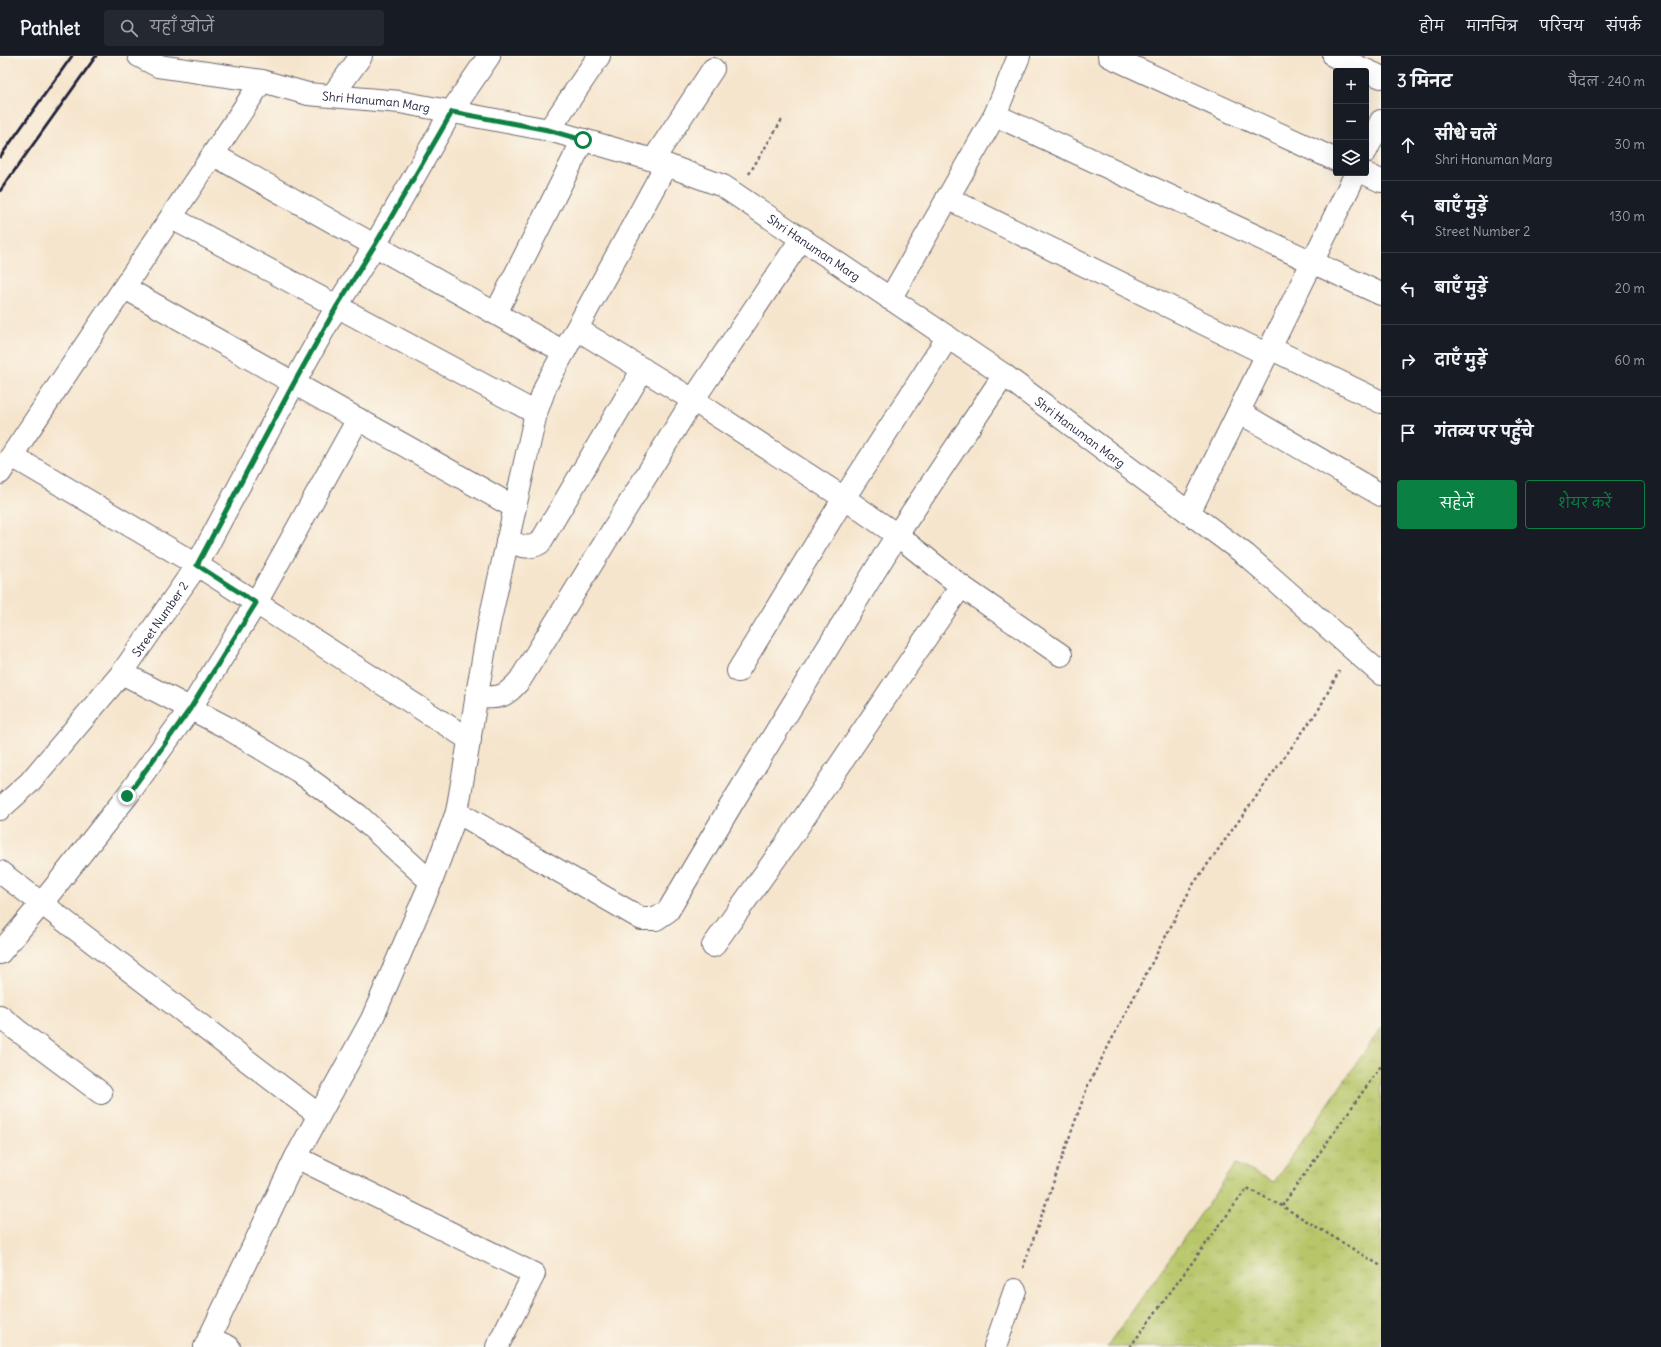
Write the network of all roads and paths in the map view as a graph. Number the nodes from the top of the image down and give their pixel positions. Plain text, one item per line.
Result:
1 (139, 56) edge
2 (361, 56) edge
3 (489, 56) edge
4 (599, 56) edge
5 (1019, 56) edge
6 (1109, 56) edge
7 (1334, 56) edge
8 (713, 68) dead end
9 (1381, 77) edge
10 (262, 81) junction
11 (332, 96) junction
12 (452, 112) junction
13 (995, 115) junction
14 (783, 118) dead end
15 (1381, 120) edge
16 (548, 130) junction
17 (583, 140) junction
18 (1369, 146) edge
19 (214, 155) junction
20 (1333, 159) edge
21 (659, 163) junction
22 (1369, 175) edge
23 (1355, 176) edge
24 (1381, 181) edge
25 (736, 194) junction
26 (947, 198) junction
27 (172, 218) junction
28 (802, 238) junction
29 (375, 245) junction
30 (1312, 262) junction
31 (125, 288) junction
32 (1381, 294) edge
33 (890, 299) junction
34 (337, 306) junction
35 (496, 313) junction
36 (577, 329) junction
37 (948, 337) junction
38 (1268, 351) junction
39 (564, 352) junction
40 (643, 369) junction
41 (1004, 375) junction
42 (294, 383) junction
43 (693, 400) junction
44 (1381, 402) edge
45 (1239, 412) junction
46 (536, 413) junction
47 (358, 419) junction
48 (6, 464) edge
49 (1381, 494) edge
50 (844, 498) junction
51 (514, 507) junction
52 (1190, 513) junction
53 (897, 535) junction
54 (507, 541) junction
55 (197, 565) junction
56 (961, 586) junction
57 (256, 603) junction
58 (1352, 648) junction
59 (1061, 655) dead end
60 (738, 671) dead end
61 (122, 673) junction
62 (1381, 674) edge
63 (476, 697) junction
64 (190, 709) junction
65 (470, 740) junction
66 (0, 809) edge
67 (457, 812) junction
68 (0, 872) edge
69 (431, 882) junction
70 (42, 903) junction
71 (713, 946) dead end
72 (0, 953) edge
73 (0, 1016) edge
74 (1381, 1066) edge
75 (101, 1093) dead end
76 (319, 1115) junction
77 (296, 1157) junction
78 (1282, 1206) junction
79 (1381, 1266) edge
80 (1016, 1290) joint
81 (207, 1343) edge
82 (229, 1347) edge
83 (497, 1347) edge
84 (996, 1347) edge
85 (1130, 1347) edge

1 - 10 street, Shri Hanuman Marg
2 - 11 street
3 - 12 street, Street Number 2
4 - 16 street
5 - 13 street
6 - 20 street
7 - 9 street
8 - 21 street
10 - 11 street, Shri Hanuman Marg
10 - 19 street
11 - 12 street, Shri Hanuman Marg
12 - 16 street, Shri Hanuman Marg
12 - 29 street, Street Number 2
13 - 26 street
13 - 30 street
14 - 25 path
15 - 18 street
16 - 17 street, Shri Hanuman Marg
17 - 21 street, Shri Hanuman Marg
17 - 35 street
19 - 27 street
19 - 29 street
21 - 25 street, Shri Hanuman Marg
21 - 36 street
22 - 24 street
23 - 30 street
25 - 28 street, Shri Hanuman Marg
26 - 33 street
26 - 38 street
27 - 31 street
27 - 34 street
28 - 33 street, Shri Hanuman Marg
28 - 43 street
29 - 34 street, Street Number 2
29 - 35 street
30 - 32 street
30 - 38 street
31 - 42 street
31 - 48 street
33 - 37 street, Shri Hanuman Marg
34 - 42 street, Street Number 2
34 - 46 street
35 - 39 street
36 - 39 street
36 - 40 street
37 - 41 street, Shri Hanuman Marg
37 - 50 street
38 - 44 street
38 - 45 street
39 - 46 street
40 - 43 street
40 - 54 street
41 - 52 street, Shri Hanuman Marg
41 - 53 street
42 - 47 street
42 - 55 street, Street Number 2
43 - 50 street
43 - 63 street
45 - 49 street
45 - 52 street
46 - 51 street
47 - 51 street
47 - 57 street
48 - 55 street
50 - 53 street
50 - 60 street
51 - 54 street
52 - 58 street, Shri Hanuman Marg
53 - 56 street
53 - 67 street
54 - 63 street
55 - 57 street
55 - 61 street, Street Number 2
56 - 59 street
56 - 71 street
57 - 64 street
57 - 65 street
58 - 62 street, Shri Hanuman Marg
58 - 80 path
61 - 64 street
61 - 66 street, Street Number 2
63 - 65 street
64 - 69 street
64 - 70 street
65 - 67 street
67 - 69 street
68 - 70 street
69 - 76 street
70 - 72 street
70 - 76 street
73 - 75 street
74 - 78 path
76 - 77 street
77 - 81 street
77 - 83 street
78 - 79 path
78 - 85 path
80 - 84 street
81 - 82 street

